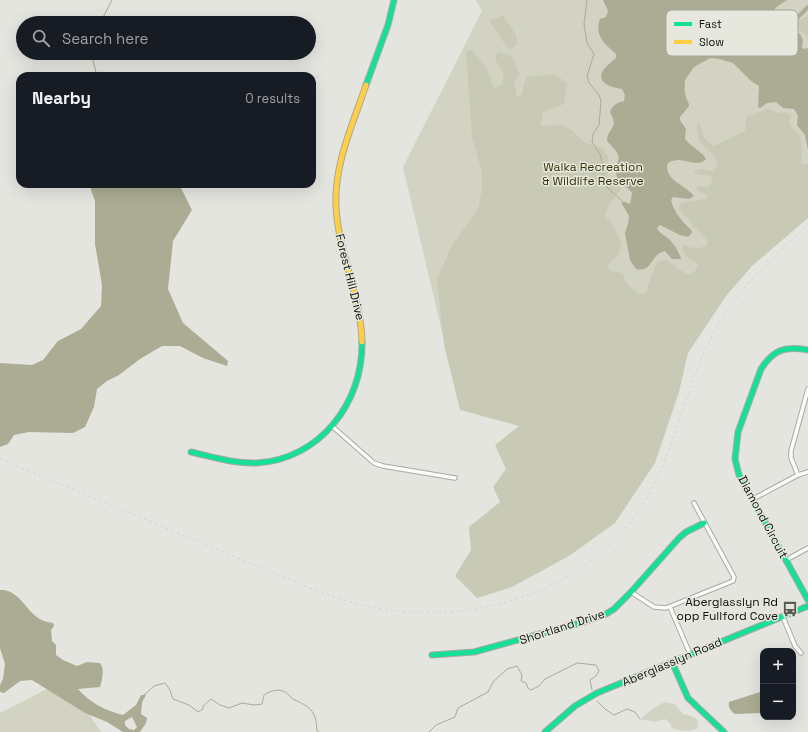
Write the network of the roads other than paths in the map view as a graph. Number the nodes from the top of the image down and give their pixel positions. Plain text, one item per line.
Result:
1 (394, 0) edge
2 (808, 350) edge
3 (808, 389) edge
4 (333, 427) junction
5 (191, 452) dead end
6 (808, 472) edge
7 (798, 475) junction
8 (455, 478) dead end
9 (753, 499) junction
10 (694, 503) dead end
11 (704, 523) junction
12 (808, 548) edge
13 (786, 560) junction
14 (631, 592) junction
15 (808, 600) edge
16 (808, 606) edge
17 (670, 607) junction
18 (782, 617) junction
19 (801, 653) dead end
20 (690, 654) junction
21 (432, 655) dead end
22 (672, 662) junction
23 (545, 732) edge
24 (724, 732) edge

1 - 4 street, Forest Hill Drive
2 - 9 street, Diamond Circuit
3 - 7 street
4 - 5 street, Forest Hill Drive
4 - 8 street
6 - 7 street
7 - 9 street
9 - 13 street, Diamond Circuit
10 - 11 street
11 - 14 street, Shortland Drive
11 - 17 street
12 - 13 street
13 - 15 street, Diamond Circuit
14 - 17 street
14 - 21 street, Shortland Drive
16 - 18 street, Aberglasslyn Road
17 - 20 street
18 - 19 street
18 - 20 street, Aberglasslyn Road
20 - 22 street, Aberglasslyn Road
22 - 23 street, Aberglasslyn Road
22 - 24 street

